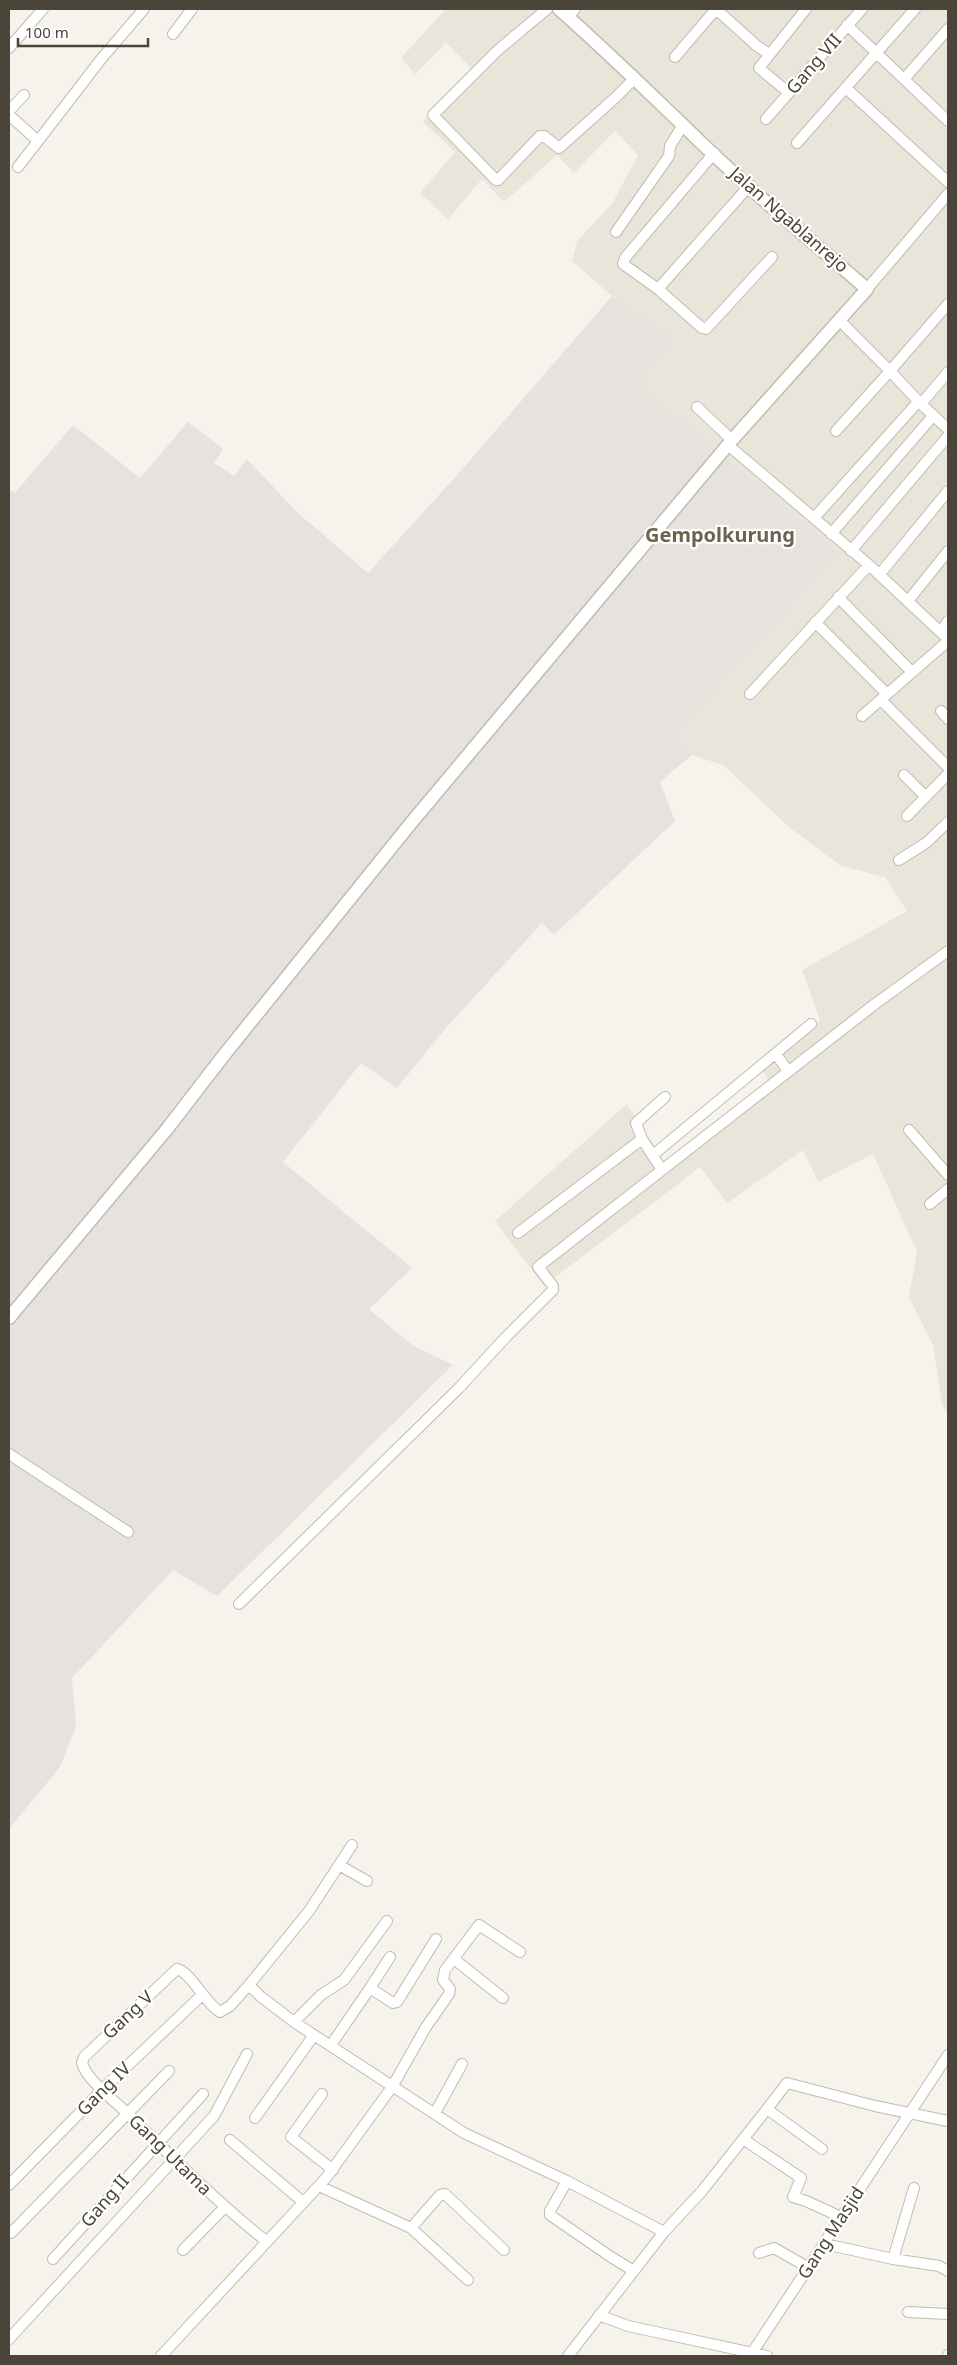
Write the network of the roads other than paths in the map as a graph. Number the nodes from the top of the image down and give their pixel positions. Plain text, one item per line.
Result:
1 (43, 9) edge
2 (144, 9) edge
3 (192, 9) edge
4 (547, 9) edge
5 (716, 9) edge
6 (806, 9) edge
7 (862, 9) edge
8 (916, 9) edge
9 (567, 12) edge
10 (847, 25) junction
11 (948, 29) edge
12 (173, 34) dead end
13 (9, 48) edge
14 (769, 54) junction
15 (876, 54) junction
16 (675, 57) dead end
17 (635, 78) junction
18 (905, 78) junction
19 (846, 88) junction
20 (788, 92) junction
21 (24, 95) dead end
22 (9, 111) edge
23 (9, 115) edge
24 (766, 119) dead end
25 (948, 121) edge
26 (682, 125) junction
27 (38, 141) junction
28 (797, 143) dead end
29 (714, 154) junction
30 (18, 166) dead end
31 (948, 182) edge
32 (749, 186) junction
33 (948, 194) edge
34 (616, 232) dead end
35 (772, 257) dead end
36 (658, 289) junction
37 (867, 289) junction
38 (948, 304) edge
39 (839, 320) junction
40 (890, 370) junction
41 (948, 372) edge
42 (919, 403) junction
43 (697, 407) dead end
44 (933, 416) junction
45 (948, 429) edge
46 (836, 431) dead end
47 (948, 436) edge
48 (730, 443) junction
49 (948, 491) edge
50 (814, 518) junction
51 (830, 534) junction
52 (851, 551) junction
53 (948, 551) edge
54 (869, 565) junction
55 (879, 575) junction
56 (838, 597) junction
57 (908, 601) junction
58 (948, 621) edge
59 (815, 622) junction
60 (946, 637) edge
61 (912, 672) junction
62 (750, 694) dead end
63 (884, 697) junction
64 (862, 716) dead end
65 (948, 767) edge
66 (948, 774) edge
67 (904, 775) dead end
68 (926, 797) junction
69 (907, 816) dead end
70 (948, 823) edge
71 (899, 860) dead end
72 (948, 951) edge
73 (811, 1024) dead end
74 (776, 1054) junction
75 (788, 1071) junction
76 (665, 1097) dead end
77 (909, 1130) dead end
78 (642, 1139) junction
79 (653, 1154) junction
80 (662, 1170) junction
81 (948, 1175) edge
82 (948, 1189) edge
83 (930, 1204) dead end
84 (518, 1233) dead end
85 (9, 1318) edge
86 (9, 1454) edge
87 (128, 1532) dead end
88 (239, 1604) dead end
89 (352, 1845) dead end
90 (339, 1865) junction
91 (366, 1881) dead end
92 (387, 1921) dead end
93 (436, 1939) dead end
94 (520, 1952) dead end
95 (390, 1957) dead end
96 (454, 1959) junction
97 (249, 1985) junction
98 (370, 1988) junction
99 (202, 1995) junction
100 (504, 1998) dead end
101 (294, 2022) junction
102 (314, 2035) junction
103 (331, 2045) junction
104 (247, 2054) dead end
105 (948, 2055) edge
106 (82, 2062) joint
107 (462, 2064) dead end
108 (169, 2071) dead end
109 (392, 2087) junction
110 (103, 2089) junction
111 (203, 2094) dead end
112 (322, 2094) dead end
113 (767, 2109) junction
114 (913, 2110) junction
115 (128, 2114) junction
116 (435, 2114) junction
117 (255, 2118) dead end
118 (948, 2121) edge
119 (743, 2139) junction
120 (230, 2140) dead end
121 (157, 2143) junction
122 (822, 2149) dead end
123 (173, 2159) junction
124 (332, 2170) junction
125 (11, 2179) edge
126 (567, 2181) junction
127 (319, 2186) junction
128 (914, 2188) dead end
129 (303, 2202) junction
130 (224, 2208) junction
131 (841, 2218) junction
132 (410, 2228) junction
133 (664, 2232) junction
134 (11, 2233) dead end
135 (266, 2241) junction
136 (825, 2244) junction
137 (183, 2250) dead end
138 (504, 2250) dead end
139 (759, 2253) dead end
140 (53, 2259) dead end
141 (893, 2259) junction
142 (808, 2268) junction
143 (634, 2270) junction
144 (948, 2271) edge
145 (468, 2280) dead end
146 (908, 2312) dead end
147 (948, 2314) edge
148 (599, 2315) junction
149 (9, 2339) edge
150 (751, 2355) edge
151 (161, 2356) edge
152 (568, 2356) edge
153 (767, 2356) edge

1 - 13 street
2 - 27 street
3 - 12 street
4 - 17 street
5 - 14 street
5 - 16 street
6 - 14 street
7 - 10 street, Gang VII
8 - 15 street
9 - 17 street, Jalan Ngablanrejo
10 - 15 street
10 - 20 street, Gang VII
11 - 18 street
14 - 20 street
15 - 18 street
15 - 19 street
17 - 26 street, Jalan Ngablanrejo
18 - 25 street
19 - 28 street
19 - 31 street
20 - 24 street, Gang VII
21 - 22 street
23 - 27 street
26 - 29 street, Jalan Ngablanrejo
26 - 34 street
27 - 30 street
29 - 32 street, Jalan Ngablanrejo
29 - 36 street
32 - 36 street
32 - 37 street, Jalan Ngablanrejo
33 - 37 street
35 - 36 street
37 - 39 street
38 - 40 street
39 - 40 street
39 - 48 street
40 - 42 street
40 - 46 street
41 - 42 street
42 - 44 street
42 - 50 street
43 - 48 street
44 - 45 street
44 - 51 street
47 - 52 street
48 - 50 street
48 - 85 street
49 - 55 street
50 - 51 street
51 - 52 street
52 - 54 street
53 - 57 street
54 - 55 street
54 - 56 street
55 - 57 street
56 - 59 street
56 - 61 street
57 - 60 street
58 - 60 street
59 - 62 street
59 - 63 street
60 - 61 street
61 - 63 street
63 - 64 street
63 - 65 street
66 - 68 street
67 - 68 street
68 - 69 street
70 - 71 street
72 - 75 street
73 - 74 street
74 - 75 street
74 - 79 street
75 - 80 street
76 - 78 street
77 - 81 street
78 - 79 street
78 - 84 street
79 - 80 street
80 - 88 street
82 - 83 street
86 - 87 street
89 - 90 street
90 - 91 street
90 - 97 street
92 - 101 street
93 - 98 street
94 - 96 street
95 - 98 street
96 - 100 street
96 - 109 street
97 - 99 street
97 - 101 street
98 - 103 street
99 - 106 street, Gang V
99 - 110 street, Gang IV
101 - 102 street
102 - 103 street
102 - 117 street
103 - 109 street
104 - 123 street
105 - 114 street, Gang Masjid
106 - 110 street, Gang Utama
107 - 116 street
108 - 115 street
109 - 116 street
109 - 124 street
110 - 115 street, Gang Utama
110 - 125 street, Gang IV
111 - 121 street, Gang II
112 - 124 street
113 - 114 street
113 - 119 street
113 - 122 street
114 - 118 street
114 - 131 street, Gang Masjid
115 - 121 street, Gang Utama
115 - 134 street
116 - 126 street
119 - 131 street
119 - 133 street
120 - 129 street
121 - 123 street, Gang Utama
121 - 140 street, Gang II
123 - 130 street, Gang Utama
123 - 149 street
124 - 127 street
126 - 133 street
126 - 143 street
127 - 129 street
127 - 132 street
128 - 141 street
129 - 135 street
130 - 135 street, Gang Utama
130 - 137 street
131 - 136 street, Gang Masjid
132 - 138 street
132 - 145 street
133 - 143 street
135 - 151 street
136 - 141 street
136 - 142 street, Gang Masjid
139 - 142 street
141 - 144 street
142 - 150 street, Gang Masjid
143 - 148 street
146 - 147 street
148 - 150 street
148 - 152 street
150 - 153 street

